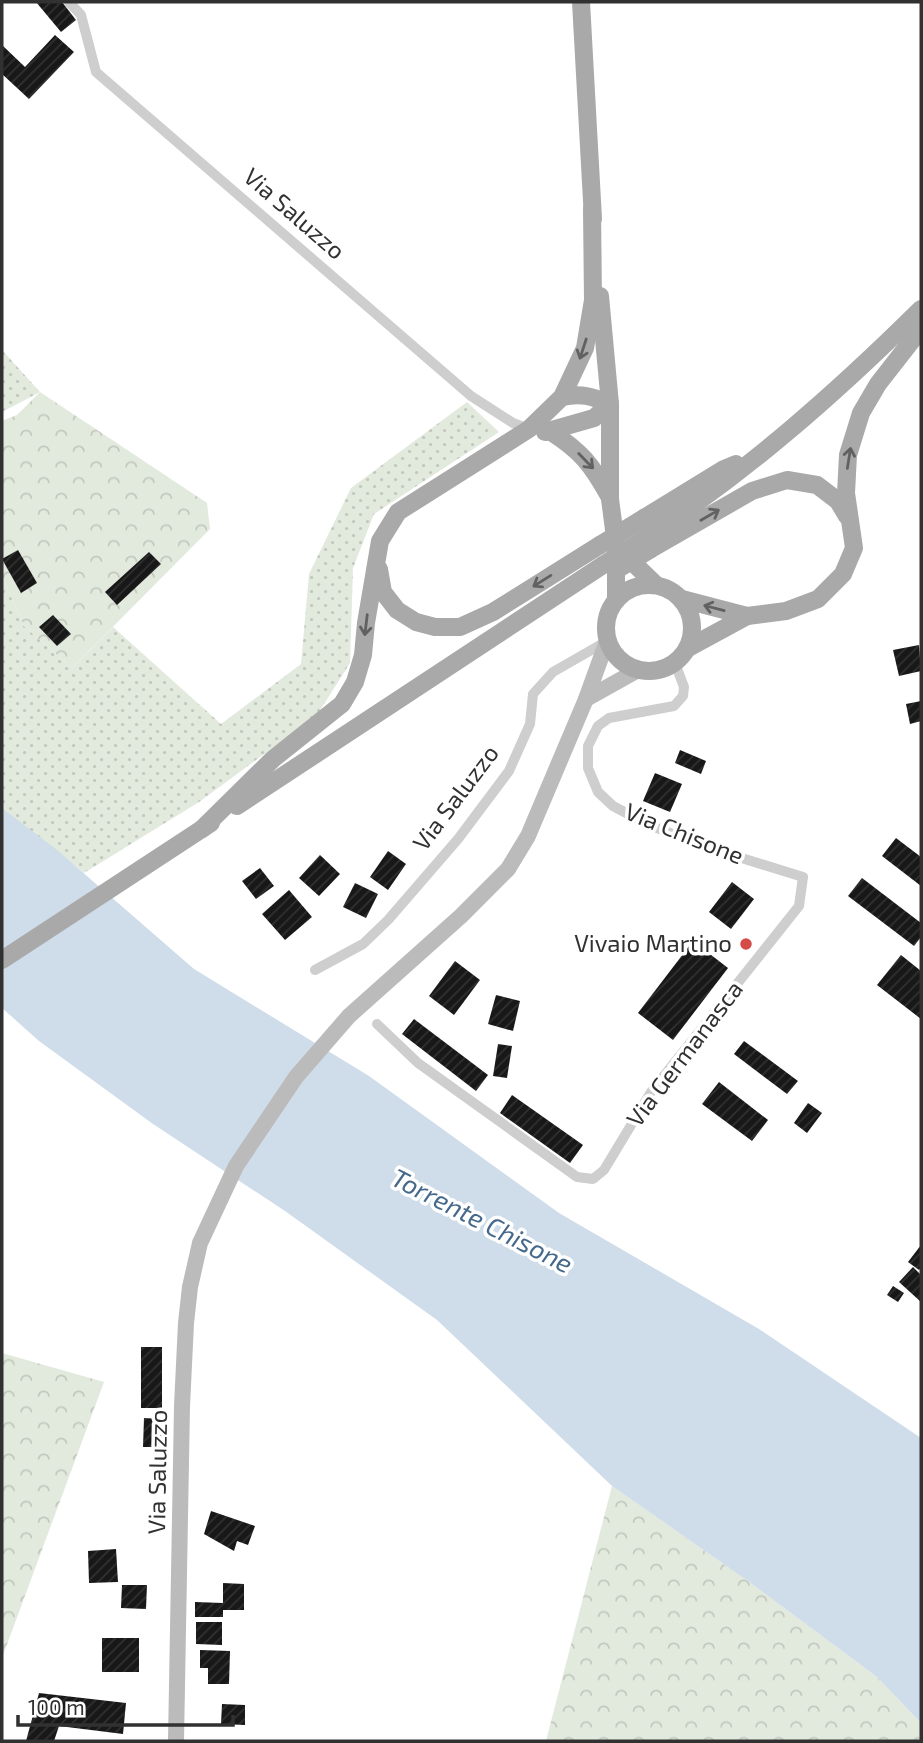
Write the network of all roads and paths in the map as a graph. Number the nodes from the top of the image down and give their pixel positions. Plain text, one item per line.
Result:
1 (69, 2) edge
2 (581, 2) edge
3 (592, 209) junction
4 (921, 309) edge
5 (921, 329) edge
6 (562, 397) junction
7 (610, 404) junction
8 (529, 429) junction
9 (551, 432) junction
10 (610, 499) junction
11 (852, 525) junction
12 (648, 534) junction
13 (608, 545) junction
14 (376, 558) junction
15 (656, 585) junction
16 (682, 599) junction
17 (616, 600) junction
18 (747, 616) junction
19 (607, 641) junction
20 (688, 648) junction
21 (675, 663) junction
22 (638, 670) junction
23 (586, 699) junction
24 (202, 829) junction
25 (803, 877) joint
26 (2, 960) edge
27 (315, 970) dead end
28 (377, 1024) dead end
29 (176, 1741) edge

1 - 8 street, Via Saluzzo
2 - 3 main road
3 -> 6 main road
3 - 7 main road
4 - 12 main road
11 -> 5 main road
6 - 7 main road
6 - 8 main road
7 - 9 main road
7 - 10 main road
8 - 9 main road
8 - 14 main road
9 -> 10 main road
10 - 13 main road
12 -> 11 main road
11 - 18 main road
12 - 13 main road, bridge
12 - 24 main road, bridge
13 -> 14 main road
13 - 15 main road
13 - 17 main road
14 -> 24 main road
15 - 16 main road
15 - 17 main road
18 -> 16 main road
16 - 20 main road
17 - 19 main road
18 - 20 main road
19 - 22 main road
19 - 23 main road, Via Saluzzo
19 - 27 street, Via Saluzzo
20 - 21 main road
21 - 22 main road
21 - 25 street, Via Chisone
22 - 23 main road
23 - 29 main road, Via Saluzzo
24 - 26 main road
25 - 28 street, Via Germanasca

